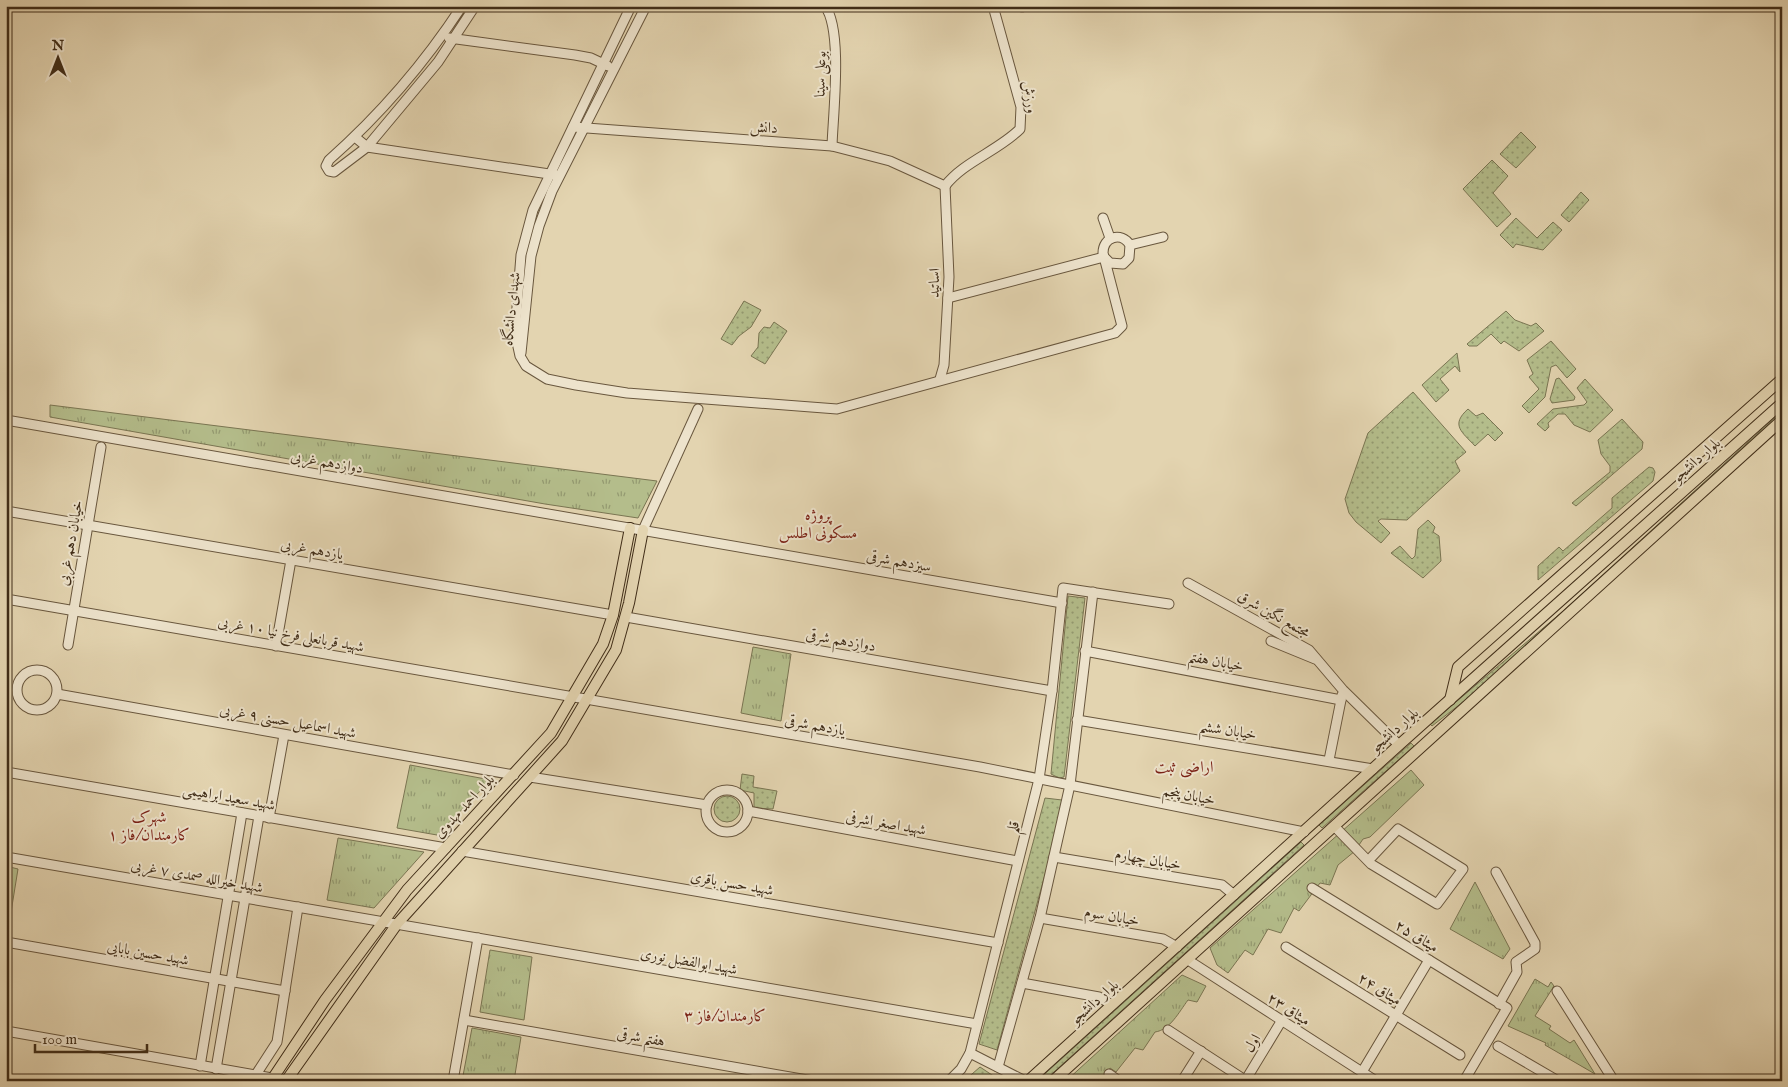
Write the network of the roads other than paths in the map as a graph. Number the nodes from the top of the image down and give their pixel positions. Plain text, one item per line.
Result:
1 (462, 6) edge
2 (475, 6) edge
3 (631, 6) edge
4 (646, 6) edge
5 (825, 6) edge
6 (993, 6) edge
7 (443, 35) junction
8 (452, 39) junction
9 (604, 63) junction
10 (614, 70) junction
11 (394, 98) junction
12 (401, 105) junction
13 (573, 127) junction
14 (585, 129) junction
15 (355, 137) junction
16 (832, 146) junction
17 (367, 147) junction
18 (556, 174) junction
19 (945, 186) junction
20 (1103, 218) dead end
21 (1163, 237) dead end
22 (1110, 238) junction
23 (1130, 245) junction
24 (1104, 257) junction
25 (948, 298) junction
26 (940, 379) junction
27 (1782, 379) edge
28 (1782, 403) edge
29 (698, 409) dead end
30 (6, 420) edge
31 (1782, 420) edge
32 (101, 447) dead end
33 (6, 511) edge
34 (87, 525) junction
35 (630, 528) junction
36 (643, 530) junction
37 (291, 560) junction
38 (1188, 583) dead end
39 (1092, 592) junction
40 (6, 599) edge
41 (1062, 603) junction
42 (1169, 604) dead end
43 (72, 611) junction
44 (612, 615) junction
45 (626, 617) junction
46 (1271, 642) dead end
47 (68, 645) dead end
48 (276, 646) junction
49 (1085, 651) junction
50 (1318, 660) junction
51 (6, 686) edge
52 (17, 687) junction
53 (1343, 690) junction
54 (1052, 691) junction
55 (57, 694) junction
56 (572, 697) junction
57 (586, 699) junction
58 (1341, 700) junction
59 (1450, 700) junction
60 (1077, 720) junction
61 (1420, 727) junction
62 (284, 735) junction
63 (1431, 739) junction
64 (1399, 745) junction
65 (1329, 760) junction
66 (1373, 768) junction
67 (6, 772) edge
68 (514, 775) junction
69 (530, 778) junction
70 (1039, 780) junction
71 (1070, 785) junction
72 (707, 805) junction
73 (748, 811) junction
74 (242, 813) junction
75 (260, 816) junction
76 (269, 818) junction
77 (1335, 827) junction
78 (1304, 832) junction
79 (1316, 844) junction
80 (446, 848) junction
81 (462, 851) junction
82 (6, 857) edge
83 (1054, 857) junction
84 (1018, 861) junction
85 (1368, 861) junction
86 (1496, 872) dead end
87 (1312, 888) dead end
88 (227, 894) junction
89 (1234, 895) junction
90 (244, 898) junction
91 (298, 908) junction
92 (1040, 918) junction
93 (382, 922) junction
94 (397, 924) junction
95 (478, 938) junction
96 (6, 942) edge
97 (998, 943) junction
98 (1177, 947) junction
99 (1286, 947) dead end
100 (1188, 960) junction
101 (1429, 960) junction
102 (213, 978) junction
103 (231, 981) junction
104 (1022, 983) junction
105 (285, 991) junction
106 (1557, 991) dead end
107 (1112, 1005) junction
108 (1503, 1006) junction
109 (1396, 1016) junction
110 (464, 1020) junction
111 (1282, 1020) junction
112 (977, 1024) junction
113 (1168, 1030) dead end
114 (6, 1031) edge
115 (1498, 1046) dead end
116 (1201, 1051) junction
117 (970, 1053) junction
118 (1460, 1055) dead end
119 (200, 1066) junction
120 (998, 1067) junction
121 (216, 1069) junction
122 (1362, 1072) junction
123 (1109, 1074) dead end
124 (255, 1076) junction
125 (271, 1080) edge
126 (1245, 1080) edge
127 (285, 1081) edge
128 (453, 1081) edge
129 (813, 1081) edge
130 (949, 1081) edge
131 (1027, 1081) edge
132 (1053, 1081) edge
133 (1119, 1081) edge
134 (1182, 1081) edge
135 (1376, 1081) edge
136 (1464, 1081) edge
137 (1558, 1081) edge
138 (1614, 1081) edge

1 - 7 street
2 - 8 street
3 - 9 street, شهدای دانشگاه
4 - 10 street, شهدای دانشگاه
5 - 16 street, بوعلی سینا
6 - 19 street, ورزش
7 - 8 street
7 - 11 street
8 - 9 street
8 - 12 street
9 - 10 street
9 - 13 street, شهدای دانشگاه
10 - 14 street, شهدای دانشگاه
11 - 12 street
11 - 15 street
12 - 17 street
13 - 14 street, دانش
13 - 18 street, شهدای دانشگاه
14 - 16 street, دانش
14 - 18 street, شهدای دانشگاه
15 - 17 street
15 - 17 street
16 - 19 street, دانش
17 - 18 street
18 - 26 street, شهدای دانشگاه
19 - 25 street, اساتید
20 - 22 street
21 - 23 street
22 - 23 street
22 - 24 street
23 - 24 street
24 - 25 street
24 - 26 street
25 - 26 street, اساتید
27 - 59 main road
28 - 59 main road, بلوار دانشجو
29 - 36 street
30 - 35 street, دوازدهم غربی
31 - 63 main road, بلوار دانشجو
32 - 34 street, خیابان دهم غربی
33 - 34 street, یازدهم غربی
34 - 37 street, یازدهم غربی
34 - 43 street, خیابان دهم غربی
35 - 36 street, دوازدهم غربی
35 - 44 main road, بلوار احمد مهدوی
36 - 41 street, سیزدهم شرقی
36 - 45 main road, بلوار احمد مهدوی
37 - 44 street, یازدهم غربی
37 - 48 street
38 - 50 street, مجتمع نگین شرق
39 - 41 street
39 - 42 street
39 - 49 street
40 - 43 street, شهید قربانعلی فرخ نیا ۱۰ غربی
41 - 54 street, قلم
43 - 47 street, خیابان دهم غربی
43 - 48 street, شهید قربانعلی فرخ نیا ۱۰ غربی
44 - 56 main road, بلوار احمد مهدوی
45 - 54 street, دوازدهم شرقی
45 - 57 main road, بلوار احمد مهدوی
46 - 50 street
48 - 56 street, شهید قربانعلی فرخ نیا ۱۰ غربی
49 - 58 street, خیابان هفتم
49 - 60 street
50 - 53 street, مجتمع نگین شرق
51 - 52 street
52 - 55 street
52 - 55 street
53 - 58 street
53 - 64 street, مجتمع نگین شرق
54 - 70 street, قلم
55 - 62 street, شهید اسماعیل حسنی ۹ غربی
56 - 57 street, شهید قربانعلی فرخ نیا ۱۰ غربی
56 - 68 main road, بلوار احمد مهدوی
57 - 69 main road, بلوار احمد مهدوی
57 - 70 street, یازدهم شرقی
58 - 65 street
59 - 61 main road, بلوار دانشجو
60 - 65 street, خیابان ششم
60 - 71 street
61 - 63 main road
61 - 64 main road, بلوار دانشجو
62 - 68 street, شهید اسماعیل حسنی ۹ غربی
62 - 76 street
63 - 77 main road, بلوار دانشجو
64 - 66 main road, بلوار دانشجو
65 - 66 street, خیابان ششم
66 - 78 main road, بلوار دانشجو
67 - 74 street, شهید سعید ابراهیمی
68 - 80 main road, بلوار احمد مهدوی
69 - 72 street
69 - 81 main road, بلوار احمد مهدوی
70 - 71 street, یازدهم شرقی
70 - 84 street, قلم
71 - 78 street, خیابان پنجم
71 - 83 street
72 - 73 street
72 - 73 street
73 - 84 street, شهید اصغر اشرفی
74 - 75 street, شهید سعید ابراهیمی
74 - 88 street
75 - 76 street, شهید سعید ابراهیمی
75 - 90 street
76 - 80 street, شهید سعید ابراهیمی
77 - 79 main road, بلوار دانشجو
77 - 85 street
78 - 79 main road
78 - 89 main road, بلوار دانشجو
79 - 100 main road, بلوار دانشجو
80 - 93 main road, بلوار احمد مهدوی
81 - 94 main road, بلوار احمد مهدوی
81 - 97 street, شهید حسن باقری
82 - 88 street, شهید خیرالله صمدی ۷ غربی
83 - 89 street, خیابان چهارم
83 - 92 street
84 - 97 street, قلم
85 - 85 street
86 - 108 street
87 - 101 street, میثاق ۲۵
88 - 90 street, شهید خیرالله صمدی ۷ غربی
88 - 102 street
89 - 98 main road, بلوار دانشجو
90 - 91 street, شهید خیرالله صمدی ۷ غربی
90 - 103 street
91 - 93 street, شهید خیرالله صمدی ۷ غربی
91 - 105 street
92 - 98 street, خیابان سوم
92 - 104 street
93 - 94 street, شهید خیرالله صمدی ۷ غربی
93 - 125 main road, بلوار احمد مهدوی
94 - 95 street, شهید ابوالفضل نوری
94 - 127 main road, بلوار احمد مهدوی
95 - 110 street
95 - 112 street, شهید ابوالفضل نوری
96 - 102 street, شهید حسین بابایی
97 - 112 street, قلم
98 - 107 main road, بلوار دانشجو
99 - 109 street, میثاق ۲۴
100 - 111 street, میثاق ۲۳
100 - 132 main road, بلوار دانشجو
101 - 108 street, میثاق ۲۵
101 - 109 street
102 - 103 street, شهید حسین بابایی
102 - 119 street
103 - 105 street, شهید حسین بابایی
103 - 121 street
104 - 107 street
104 - 120 street
105 - 124 street
106 - 138 street
107 - 131 main road, بلوار دانشجو
108 - 136 street
109 - 118 street, میثاق ۲۴
109 - 122 street
110 - 128 street
110 - 129 street, هفتم شرقی
111 - 122 street, میثاق ۲۳
111 - 126 street, اول
112 - 117 street, قلم
113 - 116 street
114 - 119 street
115 - 137 street
116 - 126 street
116 - 134 street
117 - 120 street
117 - 130 street, قلم
119 - 121 street
120 - 131 street
121 - 124 street
122 - 135 street, میثاق ۲۳
123 - 133 street
124 - 125 street
125 - 127 main road

